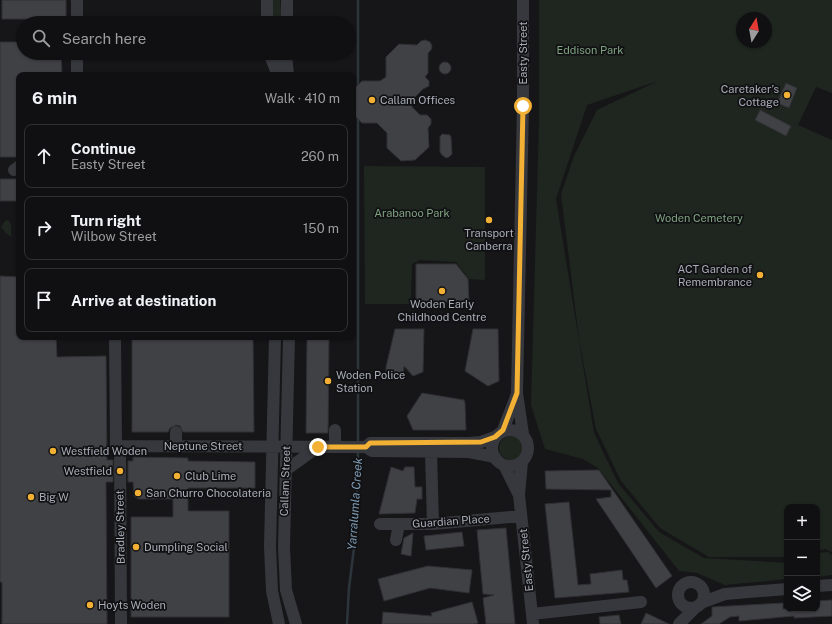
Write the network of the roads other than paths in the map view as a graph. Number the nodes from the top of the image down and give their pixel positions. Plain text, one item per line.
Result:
1 (77, 0) edge
2 (267, 0) edge
3 (287, 0) edge
4 (523, 0) edge
5 (77, 16) edge
6 (267, 16) edge
7 (287, 16) edge
8 (77, 60) edge
9 (272, 60) edge
10 (283, 60) edge
11 (77, 72) edge
12 (276, 72) edge
13 (278, 72) edge
14 (115, 340) edge
15 (275, 340) edge
16 (289, 340) edge
17 (517, 393) junction
18 (335, 430) dead end
19 (176, 432) dead end
20 (499, 434) junction
21 (523, 434) junction
22 (120, 446) junction
23 (176, 446) junction
24 (273, 447) junction
25 (286, 447) junction
26 (318, 447) junction
27 (334, 447) junction
28 (366, 447) junction
29 (432, 452) junction
30 (499, 461) junction
31 (522, 462) junction
32 (286, 470) junction
33 (519, 495) junction
34 (521, 516) junction
35 (380, 524) dead end
36 (399, 524) junction
37 (433, 524) junction
38 (396, 540) dead end
39 (832, 585) edge
40 (820, 586) edge
41 (702, 587) junction
42 (784, 589) edge
43 (725, 594) junction
44 (641, 602) dead end
45 (681, 604) junction
46 (699, 605) junction
47 (532, 619) edge
48 (121, 624) edge
49 (279, 624) edge
50 (296, 624) edge
51 (678, 624) edge

1 - 5 street
2 - 6 street
3 - 7 street
4 - 17 street, Easty Street
8 - 11 street
9 - 12 street
10 - 13 street
14 - 22 street, Bradley Street
15 - 24 street, Callam Street
16 - 25 street, Callam Street
17 - 20 street, Easty Street
17 - 21 street, Easty Street
18 - 27 street
19 - 23 street
20 - 21 street
20 - 28 street
20 - 30 street
21 - 31 street
22 - 23 street, Neptune Street
22 - 48 street, Bradley Street
23 - 24 street, Neptune Street
24 - 25 street, Neptune Street
24 - 49 street, Callam Street
25 - 26 street, Neptune Street
25 - 32 street, Callam Street
26 - 27 street, Neptune Street
26 - 32 street
27 - 28 street, Neptune Street
28 - 29 street
29 - 30 street
29 - 37 street
30 - 31 street
30 - 33 street, Easty Street
31 - 33 street, Easty Street
32 - 50 street, Callam Street
33 - 34 street, Easty Street
34 - 37 street, Guardian Place
34 - 47 street, Easty Street
35 - 36 street, Guardian Place
36 - 37 street, Guardian Place
36 - 38 street
39 - 40 street
41 - 43 street
41 - 45 street
41 - 46 street
42 - 43 street
43 - 46 street
44 - 47 street
45 - 46 street
45 - 51 street
46 - 51 street

